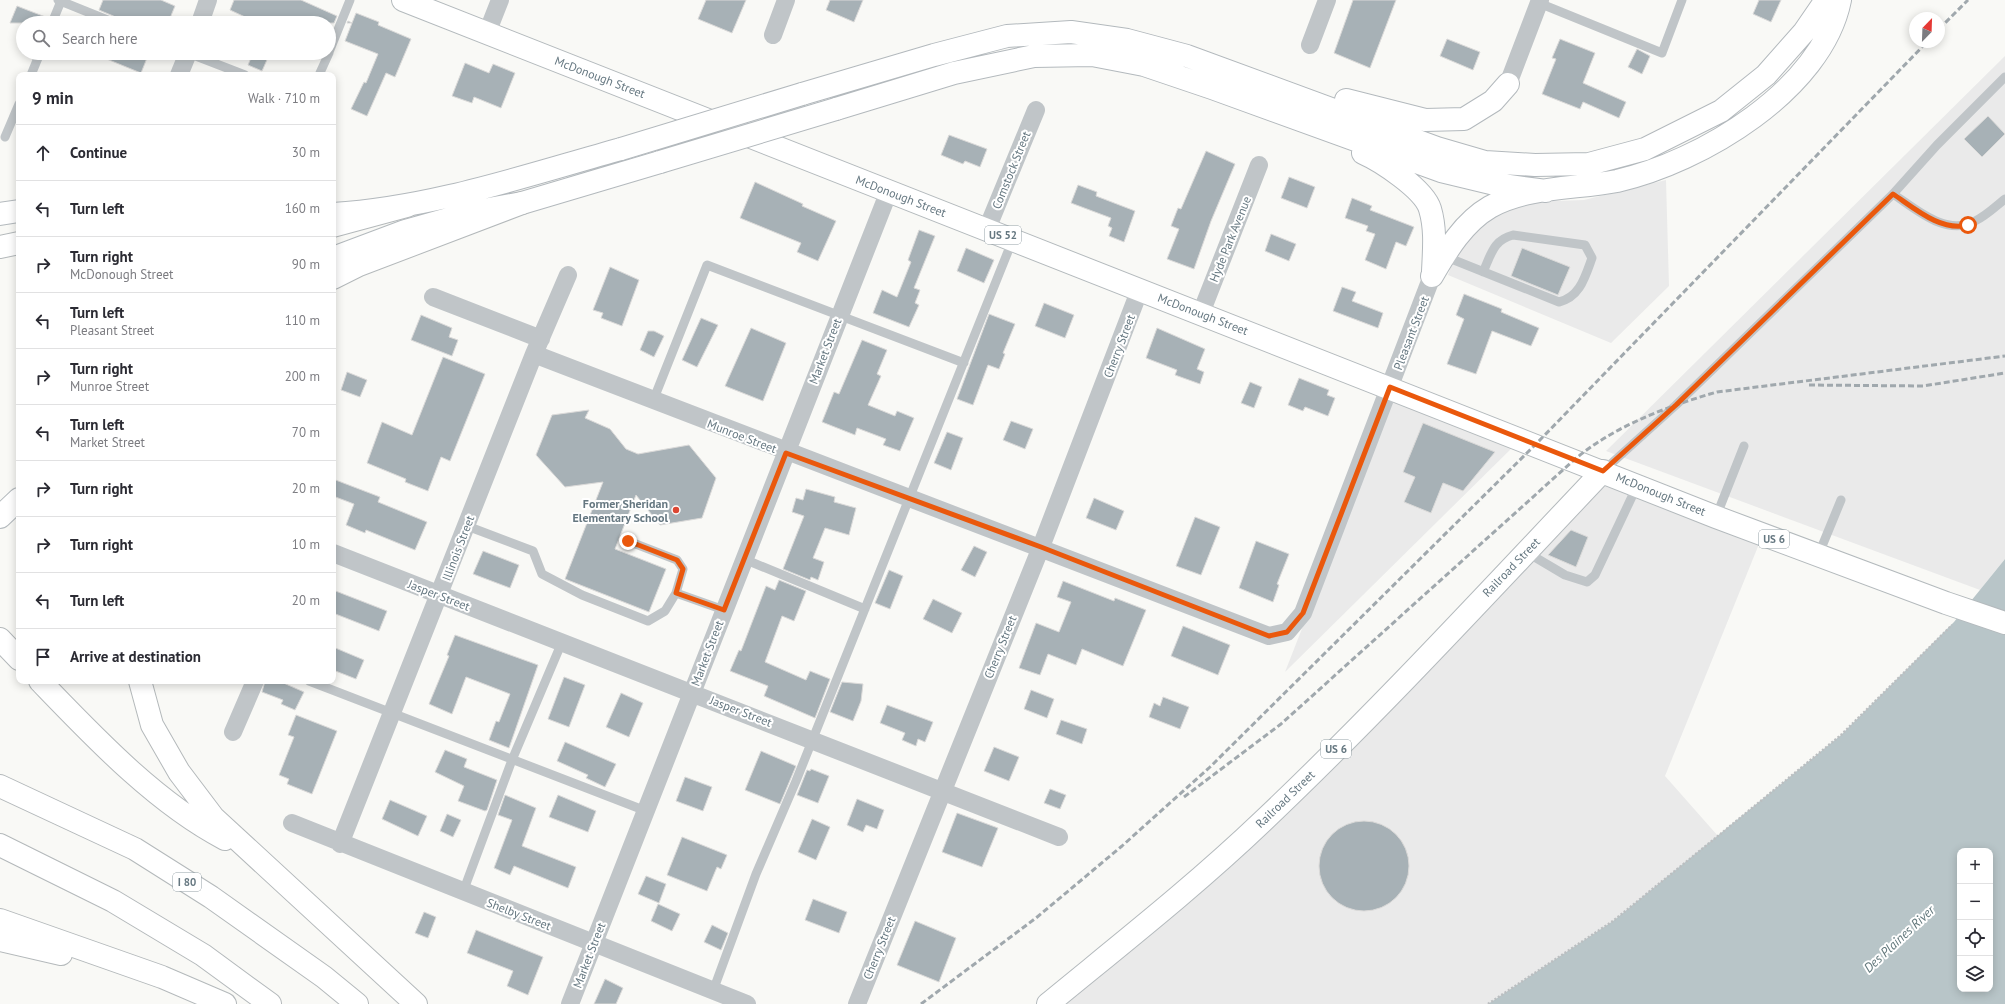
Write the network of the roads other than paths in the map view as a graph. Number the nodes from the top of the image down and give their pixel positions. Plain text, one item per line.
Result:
1 (208, 0) edge
2 (350, 0) edge
3 (403, 0) edge
4 (500, 0) edge
5 (786, 0) edge
6 (1328, 0) edge
7 (1682, 0) edge
8 (1826, 0) edge
9 (1840, 0) edge
10 (59, 1) edge
11 (1540, 2) edge
12 (54, 16) edge
13 (97, 16) edge
14 (202, 16) edge
15 (487, 33) junction
16 (336, 35) edge
17 (773, 35) dead end
18 (1310, 44) dead end
19 (1188, 56) junction
20 (37, 60) edge
21 (185, 60) edge
22 (206, 60) edge
23 (326, 60) edge
24 (32, 72) edge
25 (180, 72) edge
26 (237, 72) edge
27 (320, 72) edge
28 (2005, 77) edge
29 (1508, 84) joint
30 (1269, 108) junction
31 (1036, 110) dead end
32 (16, 111) edge
33 (5, 137) dead end
34 (1259, 165) dead end
35 (888, 191) junction
36 (1546, 191) junction
37 (1893, 194) junction
38 (2005, 199) edge
39 (522, 203) junction
40 (407, 206) junction
41 (16, 211) edge
42 (0, 214) edge
43 (336, 214) edge
44 (336, 225) edge
45 (987, 229) junction
46 (1013, 240) junction
47 (16, 244) edge
48 (0, 247) edge
49 (1444, 256) junction
50 (336, 257) edge
51 (1483, 272) junction
52 (568, 275) dead end
53 (336, 276) edge
54 (1432, 276) junction
55 (1140, 290) junction
56 (433, 297) dead end
57 (1200, 313) junction
58 (839, 316) junction
59 (538, 346) junction
60 (964, 363) junction
61 (1390, 387) junction
62 (653, 401) junction
63 (1744, 446) dead end
64 (786, 453) junction
65 (1603, 471) junction
66 (1638, 485) junction
67 (910, 499) junction
68 (1841, 500) dead end
69 (16, 502) edge
70 (0, 517) edge
71 (1716, 517) junction
72 (467, 526) junction
73 (628, 541) dead end
74 (1041, 547) junction
75 (1526, 552) junction
76 (336, 554) edge
77 (1818, 556) junction
78 (744, 559) junction
79 (676, 593) junction
80 (440, 595) junction
81 (865, 608) junction
82 (724, 610) junction
83 (2005, 623) edge
84 (1287, 632) joint
85 (0, 639) edge
86 (562, 642) junction
87 (16, 656) edge
88 (43, 684) edge
89 (141, 684) edge
90 (254, 684) edge
91 (317, 684) edge
92 (692, 692) junction
93 (392, 714) junction
94 (233, 732) dead end
95 (812, 739) junction
96 (512, 760) junction
97 (0, 786) edge
98 (942, 790) junction
99 (646, 810) junction
100 (292, 823) dead end
101 (1059, 837) dead end
102 (340, 844) junction
103 (0, 845) edge
104 (247, 850) junction
105 (463, 892) junction
106 (0, 920) edge
107 (0, 940) edge
108 (593, 944) junction
109 (162, 977) junction
110 (713, 991) junction
111 (225, 1004) edge
112 (270, 1004) edge
113 (357, 1004) edge
114 (416, 1004) edge
115 (570, 1004) edge
116 (747, 1004) edge
117 (857, 1004) edge
118 (1048, 1004) edge

1 - 14 street
2 - 16 lane
3 - 15 main road, McDonough Street / US 52
4 - 15 street
5 - 17 street
6 - 18 street
7 - 11 lane
8 - 19 main road
9 - 36 main road
10 - 12 lane
10 - 13 lane
11 - 29 street
15 - 35 main road, McDonough Street / US 52
19 - 29 main road
19 - 40 main road, bridge
20 - 24 lane
21 - 25 street
22 - 26 lane
23 - 27 lane
28 - 37 lane
30 - 36 main road
30 - 39 main road, bridge
30 - 54 main road
31 - 45 street, Comstock Street
32 - 33 lane
34 - 57 street, Hyde Park Avenue
35 - 45 main road, McDonough Street / US 52
35 - 58 street, Market Street
36 - 49 main road
37 - 38 lane
37 - 65 lane
39 - 50 main road
39 - 53 main road
40 - 43 main road
40 - 44 main road
41 - 42 main road
45 - 46 main road, McDonough Street / US 52
46 - 55 main road, McDonough Street / US 52
46 - 60 lane
47 - 48 main road
49 - 51 lane
49 - 54 main road
51 - 51 lane
52 - 59 street, Illinois Street
54 - 61 street, Pleasant Street
55 - 57 main road, McDonough Street / US 52
55 - 74 street, Cherry Street
56 - 59 street, Munroe Street
57 - 61 main road, McDonough Street / US 52
58 - 60 lane
58 - 62 lane
58 - 64 street, Market Street
59 - 62 street, Munroe Street
59 - 72 street, Illinois Street
60 - 67 lane
61 - 65 main road, McDonough Street / US 52
61 - 84 street, Pleasant Street
62 - 64 street, Munroe Street
63 - 71 lane
64 - 67 street, Munroe Street
64 - 78 street, Market Street
65 - 66 main road, McDonough Street / US 6
65 - 75 main road, Railroad Street / US 6
66 - 71 main road, McDonough Street / US 6
66 - 75 lane
67 - 74 street, Munroe Street
67 - 81 lane
68 - 77 lane
69 - 70 main road
71 - 77 main road, McDonough Street / US 6
72 - 79 lane
72 - 80 street, Illinois Street
73 - 79 lane
74 - 84 street, Munroe Street
74 - 98 street, Cherry Street
75 - 118 main road, Railroad Street / US 6
76 - 80 street, Jasper Street
77 - 83 main road, McDonough Street / US 6
78 - 81 lane
78 - 82 street, Market Street
79 - 82 lane
80 - 86 street, Jasper Street
80 - 93 street, Illinois Street
81 - 95 lane
82 - 92 street, Market Street
85 - 87 main road
86 - 92 street, Jasper Street
86 - 96 lane
88 - 104 main road
89 - 104 main road
90 - 94 street
91 - 93 lane
92 - 95 street, Jasper Street
92 - 99 street, Market Street
93 - 96 lane
93 - 102 street, Illinois Street
95 - 98 street, Jasper Street
95 - 110 lane
96 - 99 lane
96 - 105 lane
97 - 113 main road, I 80
98 - 101 street, Jasper Street
98 - 117 street, Cherry Street
99 - 108 street, Market Street
100 - 102 street, Shelby Street
102 - 105 street, Shelby Street
103 - 112 main road
104 - 114 main road
105 - 108 street, Shelby Street
106 - 109 main road
107 - 109 main road
108 - 110 street, Shelby Street
108 - 115 street, Market Street
109 - 111 main road
110 - 116 street, Shelby Street

